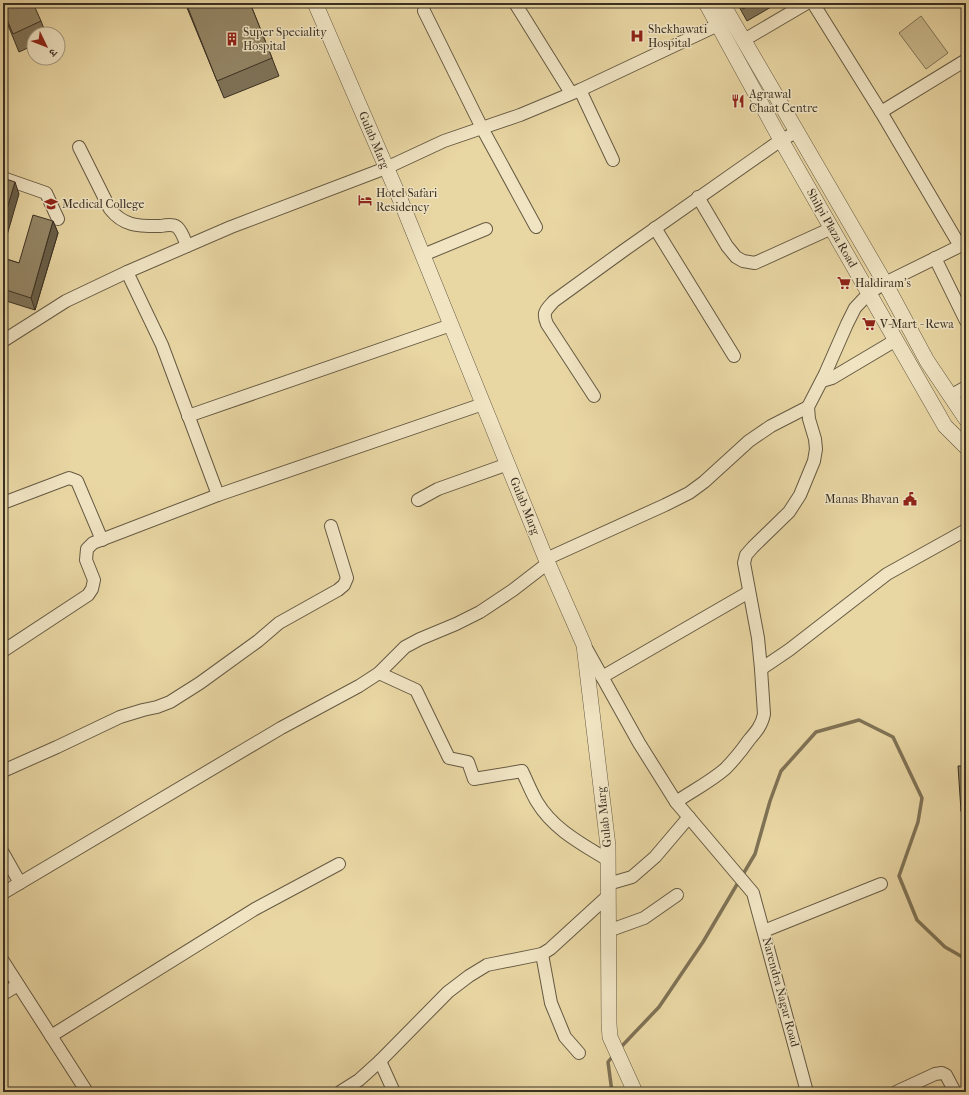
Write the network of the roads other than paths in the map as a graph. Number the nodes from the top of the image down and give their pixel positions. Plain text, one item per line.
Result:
1 (315, 3) edge
2 (516, 3) edge
3 (706, 3) edge
4 (722, 3) edge
5 (807, 3) edge
6 (813, 3) edge
7 (424, 11) dead end
8 (718, 25) junction
9 (744, 40) junction
10 (966, 60) edge
11 (575, 92) junction
12 (881, 112) junction
13 (482, 128) junction
14 (798, 132) junction
15 (781, 140) junction
16 (79, 147) dead end
17 (613, 160) dead end
18 (386, 168) junction
19 (3, 178) edge
20 (698, 197) junction
21 (58, 219) dead end
22 (536, 227) dead end
23 (655, 228) junction
24 (832, 228) junction
25 (486, 230) dead end
26 (963, 245) edge
27 (187, 246) junction
28 (423, 255) junction
29 (935, 258) junction
30 (127, 272) junction
31 (885, 283) junction
32 (869, 293) junction
33 (966, 321) edge
34 (451, 325) junction
35 (896, 340) junction
36 (3, 342) edge
37 (734, 356) dead end
38 (822, 381) junction
39 (966, 387) edge
40 (594, 396) dead end
41 (950, 396) junction
42 (483, 404) junction
43 (808, 407) junction
44 (188, 416) junction
45 (966, 419) edge
46 (966, 448) edge
47 (508, 464) junction
48 (218, 496) junction
49 (418, 500) dead end
50 (3, 503) edge
51 (331, 526) dead end
52 (966, 530) edge
53 (102, 540) junction
54 (547, 561) junction
55 (749, 592) junction
56 (584, 645) junction
57 (3, 650) edge
58 (761, 669) junction
59 (379, 673) junction
60 (602, 677) junction
61 (3, 771) edge
62 (676, 802) junction
63 (689, 817) junction
64 (3, 853) edge
65 (608, 860) junction
66 (338, 864) dead end
67 (20, 883) junction
68 (881, 884) dead end
69 (608, 890) junction
70 (3, 893) edge
71 (676, 895) dead end
72 (764, 931) junction
73 (608, 932) junction
74 (542, 954) junction
75 (3, 961) edge
76 (18, 985) junction
77 (3, 994) edge
78 (51, 1036) junction
79 (579, 1053) dead end
80 (380, 1061) junction
81 (84, 1091) edge
82 (340, 1092) edge
83 (394, 1092) edge
84 (635, 1092) edge
85 (808, 1092) edge
86 (896, 1092) edge
87 (955, 1092) edge

1 - 18 street, Gulab Marg
2 - 11 street
3 - 8 street, Shilpi Plaza Road
4 - 9 street, Shilpi Plaza Road
5 - 9 street
6 - 12 street
7 - 13 street
8 - 11 street
8 - 15 street, Shilpi Plaza Road
9 - 14 street, Shilpi Plaza Road
10 - 12 street
11 - 13 street
11 - 17 street
12 - 26 street
13 - 18 street
13 - 22 street
14 - 15 street
14 - 31 street, Shilpi Plaza Road
15 - 20 street
15 - 24 street, Shilpi Plaza Road
16 - 27 street
18 - 27 street
18 - 28 street, Gulab Marg
19 - 21 street
20 - 23 street
20 - 24 street
23 - 37 street
23 - 40 street
24 - 32 street, Shilpi Plaza Road
25 - 28 street
26 - 29 street
27 - 30 street
28 - 34 street, Gulab Marg
29 - 31 street
29 - 33 street
30 - 36 street
30 - 44 street
31 - 32 street
31 - 41 street, Shilpi Plaza Road
32 - 35 street, Shilpi Plaza Road
32 - 38 street
34 - 42 street, Gulab Marg
34 - 44 street
35 - 38 street
35 - 46 street, Shilpi Plaza Road
38 - 43 street
39 - 41 street
41 - 45 street, Shilpi Plaza Road
42 - 47 street, Gulab Marg
42 - 48 street
43 - 54 street
43 - 55 street
44 - 48 street
47 - 49 street
47 - 54 street, Gulab Marg
48 - 53 street
50 - 53 street
51 - 61 street
52 - 58 street
53 - 57 street
54 - 56 street, Gulab Marg
54 - 59 street
55 - 58 street
55 - 60 street
56 - 60 street
56 - 65 street, Gulab Marg
58 - 62 street
59 - 65 street
59 - 67 street
60 - 62 street
62 - 63 street
63 - 69 street
63 - 72 street, Narendra Nagar Road
64 - 67 street
65 - 69 street, Gulab Marg
66 - 78 street
67 - 70 street
68 - 72 street
69 - 73 street, Gulab Marg
69 - 74 street
71 - 73 street
72 - 85 street, Narendra Nagar Road
73 - 84 street, Gulab Marg
74 - 79 street
74 - 80 street
75 - 76 street
76 - 77 street
76 - 78 street
78 - 81 street
80 - 82 street
80 - 83 street
86 - 87 street

